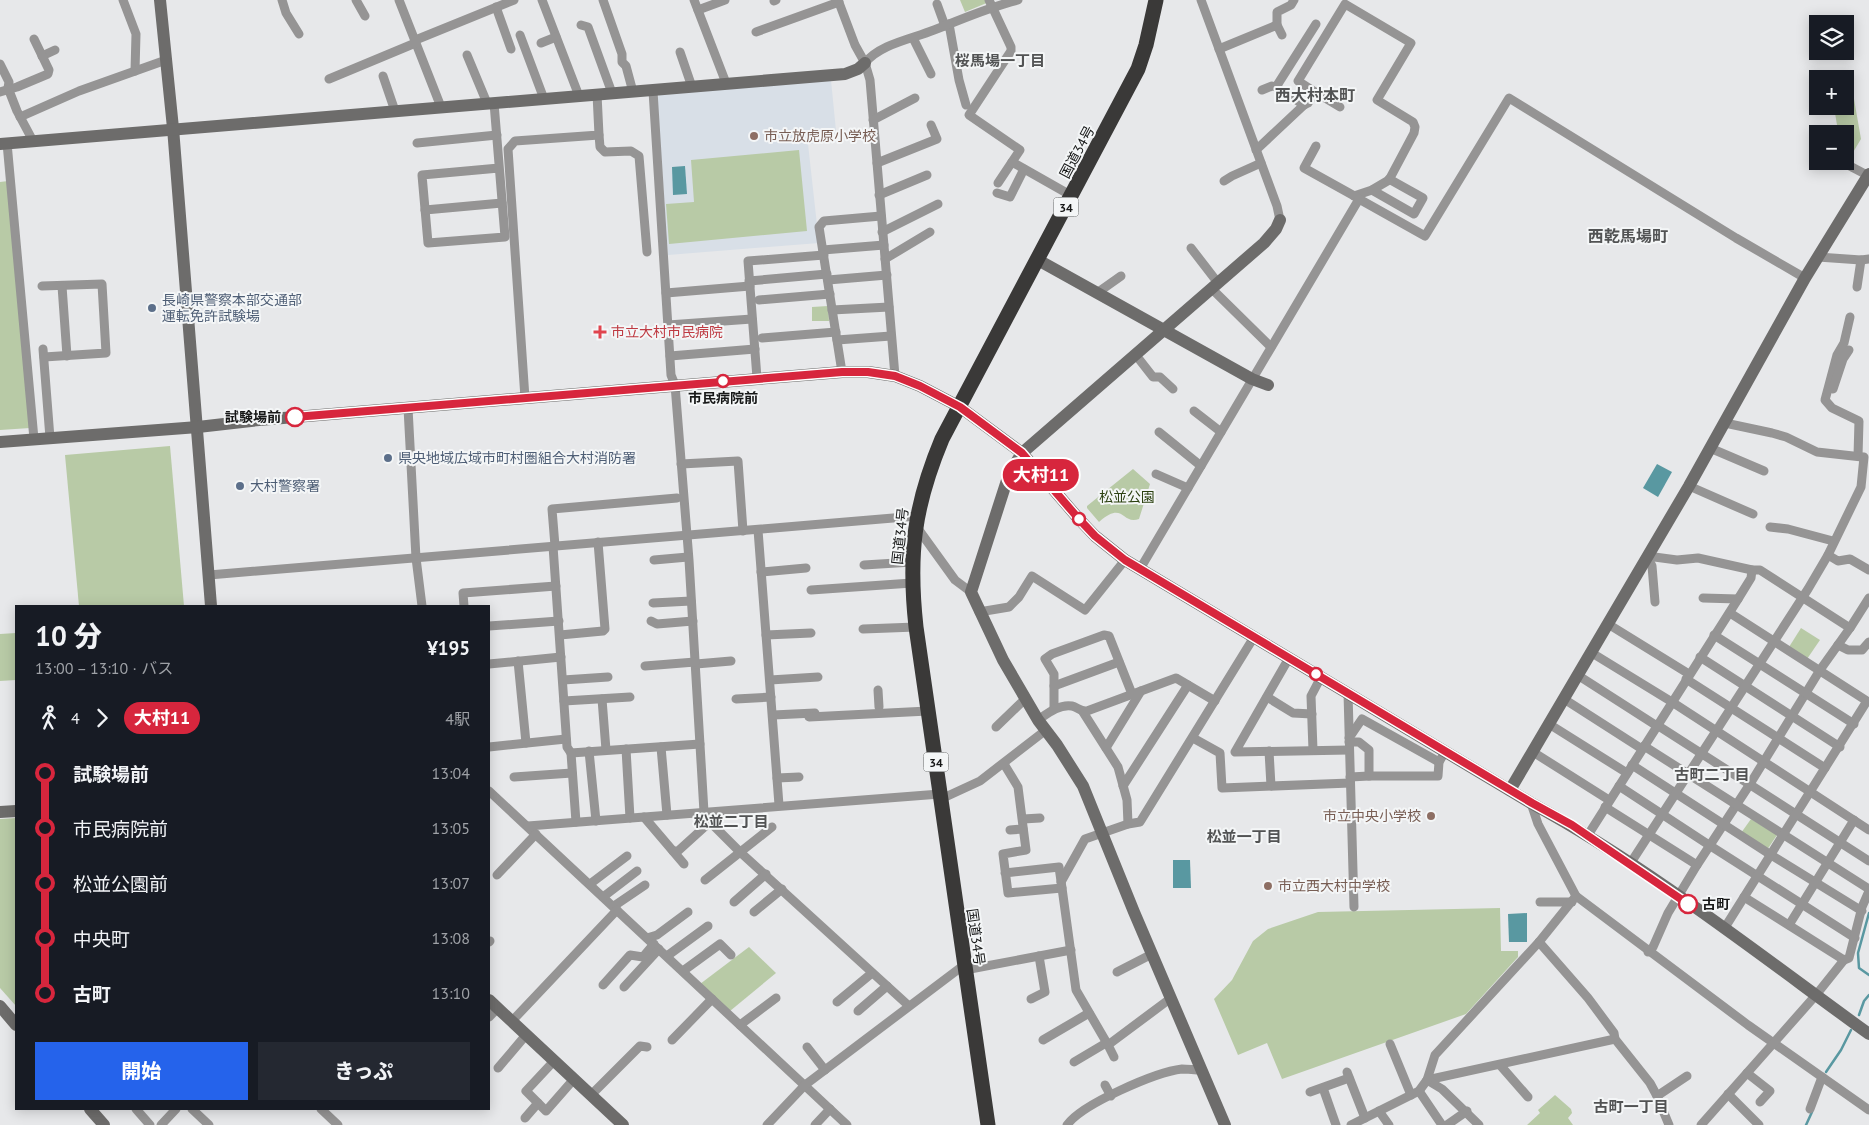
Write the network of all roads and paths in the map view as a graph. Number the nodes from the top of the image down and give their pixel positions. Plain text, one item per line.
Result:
1 (123, 0) edge
2 (160, 0) edge
3 (282, 0) edge
4 (356, 0) edge
5 (399, 0) edge
6 (514, 0) edge
7 (542, 0) edge
8 (603, 0) edge
9 (694, 0) edge
10 (726, 0) edge
11 (1018, 0) edge
12 (1156, 0) edge
13 (1201, 0) edge
14 (1294, 0) edge
15 (838, 1) edge
16 (990, 3) edge
17 (937, 4) dead end
18 (496, 8) junction
19 (698, 10) junction
20 (365, 16) dead end
21 (1316, 24) dead end
22 (581, 25) dead end
23 (947, 25) junction
24 (1277, 25) junction
25 (756, 32) dead end
26 (300, 34) dead end
27 (1282, 35) dead end
28 (520, 36) dead end
29 (556, 37) junction
30 (913, 38) junction
31 (34, 39) dead end
32 (416, 41) junction
33 (541, 43) dead end
34 (511, 49) dead end
35 (1219, 49) junction
36 (55, 50) dead end
37 (680, 52) dead end
38 (466, 54) dead end
39 (42, 56) junction
40 (166, 60) junction
41 (866, 63) junction
42 (0, 64) edge
43 (136, 71) junction
44 (931, 74) dead end
45 (1278, 75) dead end
46 (383, 76) dead end
47 (329, 79) dead end
48 (726, 83) junction
49 (692, 87) junction
50 (1274, 87) junction
51 (4, 90) edge
52 (1262, 90) dead end
53 (653, 91) junction
54 (633, 92) junction
55 (1315, 92) junction
56 (612, 93) junction
57 (597, 94) junction
58 (579, 96) junction
59 (915, 98) dead end
60 (544, 99) junction
61 (490, 103) junction
62 (966, 105) dead end
63 (1304, 105) junction
64 (441, 107) junction
65 (1340, 107) dead end
66 (395, 111) junction
67 (20, 117) junction
68 (873, 120) junction
69 (931, 125) dead end
70 (173, 128) junction
71 (497, 135) junction
72 (600, 135) junction
73 (33, 141) junction
74 (4, 143) edge
75 (418, 143) dead end
76 (1316, 146) dead end
77 (1256, 150) junction
78 (1012, 162) junction
79 (877, 163) junction
80 (1261, 163) junction
81 (499, 168) junction
82 (1854, 168) edge
83 (1024, 169) junction
84 (927, 175) dead end
85 (1869, 175) edge
86 (1389, 179) junction
87 (1224, 181) dead end
88 (998, 183) dead end
89 (1372, 190) junction
90 (997, 193) dead end
91 (879, 195) junction
92 (1072, 196) junction
93 (1356, 198) junction
94 (502, 203) junction
95 (938, 204) dead end
96 (425, 210) junction
97 (881, 216) junction
98 (1280, 220) joint
99 (882, 232) junction
100 (930, 232) dead end
101 (884, 245) junction
102 (1191, 248) dead end
103 (647, 252) dead end
104 (824, 252) junction
105 (1818, 257) junction
106 (885, 259) junction
107 (1038, 260) junction
108 (1865, 260) edge
109 (886, 276) junction
110 (1121, 276) dead end
111 (828, 277) junction
112 (1805, 278) junction
113 (750, 284) junction
114 (42, 286) dead end
115 (62, 286) junction
116 (1215, 286) junction
117 (1857, 287) dead end
118 (666, 293) junction
119 (1097, 293) junction
120 (830, 294) junction
121 (759, 300) dead end
122 (889, 306) junction
123 (832, 310) junction
124 (1850, 317) dead end
125 (752, 318) junction
126 (668, 325) junction
127 (1165, 330) junction
128 (837, 336) junction
129 (891, 336) junction
130 (762, 338) dead end
131 (1271, 347) junction
132 (755, 349) junction
133 (1849, 350) dead end
134 (1135, 354) junction
135 (67, 356) junction
136 (670, 356) junction
137 (842, 372) junction
138 (895, 376) junction
139 (757, 378) junction
140 (1252, 379) junction
141 (675, 385) junction
142 (1268, 385) dead end
143 (1173, 389) dead end
144 (525, 398) junction
145 (1825, 400) junction
146 (960, 407) junction
147 (408, 408) junction
148 (1194, 411) dead end
149 (1725, 423) junction
150 (198, 427) junction
151 (1159, 432) dead end
152 (1221, 432) junction
153 (50, 438) junction
154 (34, 439) junction
155 (0, 442) edge
156 (1710, 448) junction
157 (1022, 453) junction
158 (1864, 457) edge
159 (681, 464) junction
160 (1201, 466) junction
161 (1764, 471) dead end
162 (1156, 474) dead end
163 (1689, 486) junction
164 (1188, 488) junction
165 (677, 498) dead end
166 (552, 509) junction
167 (542, 510) dead end
168 (1753, 514) dead end
169 (916, 521) junction
170 (1770, 527) dead end
171 (758, 530) junction
172 (743, 531) junction
173 (686, 535) junction
174 (1833, 541) junction
175 (598, 542) junction
176 (554, 546) junction
177 (1828, 555) junction
178 (1648, 556) junction
179 (688, 557) junction
180 (416, 558) junction
181 (654, 560) dead end
182 (1125, 560) junction
183 (912, 562) junction
184 (864, 565) dead end
185 (806, 568) dead end
186 (1140, 569) junction
187 (1752, 570) junction
188 (1869, 570) edge
189 (761, 572) junction
190 (209, 575) junction
191 (912, 583) junction
192 (556, 586) junction
193 (811, 590) dead end
194 (971, 592) junction
195 (1802, 597) junction
196 (1703, 598) dead end
197 (1869, 598) edge
198 (1738, 599) junction
199 (691, 600) junction
200 (1655, 602) dead end
201 (653, 603) dead end
202 (211, 605) edge
203 (422, 605) edge
204 (464, 605) edge
205 (979, 612) junction
206 (1730, 613) junction
207 (558, 621) junction
208 (651, 621) dead end
209 (693, 621) junction
210 (1608, 624) junction
211 (490, 626) edge
212 (916, 626) junction
213 (1850, 628) junction
214 (863, 629) dead end
215 (811, 633) dead end
216 (560, 635) junction
217 (766, 635) junction
218 (1714, 635) junction
219 (1254, 637) junction
220 (1774, 641) junction
221 (1869, 642) edge
222 (1838, 645) junction
223 (1592, 653) junction
224 (561, 657) junction
225 (1700, 657) junction
226 (1289, 658) junction
227 (518, 661) junction
228 (731, 661) dead end
229 (1119, 662) junction
230 (696, 663) junction
231 (490, 664) edge
232 (1758, 664) junction
233 (645, 666) dead end
234 (1820, 670) junction
235 (818, 676) dead end
236 (1579, 676) junction
237 (608, 677) dead end
238 (1322, 677) junction
239 (1688, 677) junction
240 (563, 680) junction
241 (770, 680) junction
242 (1188, 685) junction
243 (1054, 686) junction
244 (1746, 686) junction
245 (878, 690) dead end
246 (1137, 693) junction
247 (1348, 693) junction
248 (1806, 693) junction
249 (630, 697) dead end
250 (771, 697) junction
251 (1267, 697) junction
252 (602, 699) junction
253 (736, 699) dead end
254 (1025, 699) junction
255 (1564, 699) junction
256 (564, 701) junction
257 (1215, 701) junction
258 (1672, 702) junction
259 (928, 708) junction
260 (1731, 708) junction
261 (1054, 709) junction
262 (829, 712) dead end
263 (1083, 712) junction
264 (1312, 714) junction
265 (773, 715) junction
266 (1792, 716) junction
267 (809, 717) dead end
268 (1549, 724) junction
269 (1854, 724) junction
270 (1042, 725) junction
271 (1657, 726) junction
272 (996, 727) dead end
273 (1716, 731) junction
274 (1193, 738) junction
275 (1778, 738) junction
276 (566, 739) junction
277 (526, 743) junction
278 (1349, 743) junction
279 (700, 744) junction
280 (661, 746) junction
281 (490, 747) edge
282 (1643, 747) junction
283 (1840, 747) junction
284 (1106, 748) junction
285 (626, 749) junction
286 (606, 750) junction
287 (1313, 750) junction
288 (590, 751) junction
289 (1235, 752) junction
290 (1269, 752) junction
291 (1533, 752) junction
292 (571, 753) junction
293 (1220, 753) junction
294 (1702, 754) junction
295 (1442, 757) junction
296 (1763, 762) junction
297 (1004, 764) junction
298 (1825, 768) junction
299 (1630, 769) junction
300 (572, 773) junction
301 (1689, 774) junction
302 (1369, 776) junction
303 (514, 777) dead end
304 (799, 777) dead end
305 (777, 778) junction
306 (1350, 780) junction
307 (1750, 784) junction
308 (1123, 786) junction
309 (1271, 786) junction
310 (1619, 786) junction
311 (1510, 790) junction
312 (1810, 791) junction
313 (490, 792) edge
314 (1676, 793) junction
315 (941, 796) junction
316 (1532, 803) junction
317 (1607, 804) junction
318 (1737, 804) junction
319 (779, 805) junction
320 (15, 811) edge
321 (0, 812) edge
322 (704, 812) junction
323 (1662, 814) junction
324 (1797, 814) junction
325 (667, 815) junction
326 (644, 817) junction
327 (630, 818) junction
328 (1040, 818) dead end
329 (1854, 820) junction
330 (596, 821) junction
331 (576, 822) junction
332 (710, 822) junction
333 (1023, 824) junction
334 (1128, 824) junction
335 (1723, 824) junction
336 (528, 826) junction
337 (772, 827) dead end
338 (1010, 830) dead end
339 (1869, 830) edge
340 (1102, 832) junction
341 (536, 834) junction
342 (1784, 834) junction
343 (1649, 835) junction
344 (1588, 836) junction
345 (1840, 843) junction
346 (1709, 845) junction
347 (673, 851) junction
348 (740, 852) junction
349 (1771, 855) junction
350 (627, 856) dead end
351 (1869, 861) edge
352 (1828, 863) junction
353 (684, 864) dead end
354 (1630, 864) junction
355 (1696, 865) junction
356 (638, 871) dead end
357 (766, 874) junction
358 (1005, 874) junction
359 (497, 875) dead end
360 (1758, 876) junction
361 (705, 880) dead end
362 (1815, 883) junction
363 (590, 884) junction
364 (645, 885) dead end
365 (1061, 885) junction
366 (782, 889) junction
367 (1869, 890) edge
368 (1678, 896) junction
369 (603, 897) junction
370 (1744, 898) junction
371 (1574, 899) junction
372 (734, 902) dead end
373 (1540, 902) dead end
374 (1802, 904) junction
375 (1354, 907) dead end
376 (615, 908) junction
377 (1862, 911) junction
378 (688, 912) dead end
379 (754, 912) dead end
380 (1789, 925) junction
381 (708, 926) dead end
382 (1724, 929) junction
383 (1855, 938) junction
384 (1539, 942) junction
385 (653, 944) junction
386 (1070, 950) junction
387 (1648, 952) junction
388 (1152, 954) junction
389 (731, 955) dead end
390 (666, 956) junction
391 (1039, 956) junction
392 (1844, 960) junction
393 (964, 967) junction
394 (683, 971) junction
395 (1117, 972) dead end
396 (872, 973) junction
397 (603, 985) dead end
398 (886, 986) junction
399 (624, 987) dead end
400 (1816, 995) junction
401 (776, 998) dead end
402 (1171, 998) junction
403 (712, 999) junction
404 (1031, 999) dead end
405 (837, 1002) dead end
406 (0, 1006) edge
407 (909, 1006) junction
408 (492, 1008) edge
409 (858, 1011) dead end
410 (1089, 1013) junction
411 (512, 1021) junction
412 (15, 1024) edge
413 (740, 1025) junction
414 (1869, 1034) edge
415 (526, 1035) junction
416 (1615, 1039) junction
417 (672, 1040) dead end
418 (1043, 1040) dead end
419 (1773, 1043) junction
420 (1107, 1044) junction
421 (1390, 1044) dead end
422 (647, 1047) dead end
423 (807, 1047) dead end
424 (1114, 1057) dead end
425 (554, 1061) junction
426 (1074, 1062) dead end
427 (1500, 1065) junction
428 (498, 1068) dead end
429 (825, 1070) junction
430 (1201, 1070) junction
431 (1747, 1073) junction
432 (1687, 1076) dead end
433 (1822, 1077) junction
434 (574, 1079) junction
435 (1427, 1080) junction
436 (805, 1085) junction
437 (1105, 1085) dead end
438 (1323, 1088) junction
439 (1310, 1092) dead end
440 (1415, 1093) junction
441 (1728, 1094) junction
442 (591, 1095) junction
443 (1111, 1096) junction
444 (1657, 1096) junction
445 (1528, 1097) dead end
446 (1760, 1102) dead end
447 (538, 1103) junction
448 (830, 1109) junction
449 (1810, 1109) dead end
450 (91, 1110) edge
451 (137, 1110) edge
452 (175, 1110) edge
453 (193, 1110) edge
454 (322, 1110) edge
455 (1869, 1110) edge
456 (1379, 1111) junction
457 (1467, 1111) junction
458 (525, 1118) dead end
459 (1365, 1118) junction
460 (618, 1124) edge
461 (991, 1124) edge
462 (1069, 1124) edge
463 (104, 1125) edge
464 (150, 1125) edge
465 (161, 1125) edge
466 (209, 1125) edge
467 (338, 1125) edge
468 (767, 1125) edge
469 (815, 1125) edge
470 (847, 1125) edge
471 (1225, 1125) edge
472 (1336, 1125) edge
473 (1351, 1125) edge
474 (1389, 1125) edge
475 (1442, 1125) edge
476 (1447, 1125) edge
477 (1479, 1125) edge
478 (1669, 1125) edge
479 (1701, 1125) edge
480 (1760, 1125) edge

1 - 43 street
2 - 40 street
3 - 26 street
4 - 20 street
5 - 32 street
6 - 18 street
7 - 29 street
8 - 54 street
9 - 19 street
10 - 19 street
11 - 16 street
12 - 92 highway, 国道34号 / 34
13 - 35 street
14 - 24 street
15 - 25 street
15 - 41 street
16 - 23 street
16 - 78 street
17 - 23 street
18 - 32 street
18 - 34 street
19 - 48 street
21 - 50 street
22 - 56 street
23 - 30 street
23 - 62 street
24 - 27 street
24 - 35 street
28 - 60 street
29 - 33 street
29 - 58 street
30 - 41 street
30 - 44 street
31 - 39 street
32 - 47 street
32 - 64 street
35 - 77 street
36 - 39 street
37 - 49 street
38 - 61 street
39 - 51 street
40 - 43 street
40 - 70 street
41 - 48 street
41 - 68 street
42 - 51 street
43 - 67 street
45 - 50 street
46 - 66 street
48 - 49 street
49 - 53 street
50 - 52 street
50 - 63 street
51 - 67 street
53 - 54 street
53 - 118 street
54 - 56 street
55 - 63 street
55 - 65 street
55 - 86 street
56 - 57 street
57 - 58 street
57 - 72 street
58 - 60 street
59 - 68 street
60 - 61 street
61 - 64 street
61 - 71 street
63 - 77 street
64 - 66 street
66 - 70 street
67 - 73 street
68 - 79 street
69 - 79 street
70 - 73 street
70 - 150 street
71 - 75 street
71 - 81 street
72 - 103 street
72 - 144 street
73 - 74 street
74 - 154 street
76 - 93 street
77 - 80 street
78 - 83 street
78 - 88 street
79 - 91 street
80 - 87 street
80 - 98 street
81 - 94 street
81 - 96 street
82 - 85 street
83 - 90 street
83 - 92 street
84 - 91 street
85 - 105 street
86 - 89 street
86 - 89 street
89 - 93 street
91 - 97 street
92 - 107 highway, 国道34号 / 34
93 - 112 street
93 - 131 street
94 - 96 street
94 - 96 street
95 - 99 street
97 - 99 street
97 - 104 street
98 - 116 street
99 - 101 street
100 - 106 street
101 - 104 street
101 - 106 street
102 - 116 street
104 - 111 street
104 - 113 street
105 - 108 street
105 - 112 street
106 - 109 street
107 - 119 street
107 - 146 highway, 国道34号 / 34
108 - 117 street
109 - 111 street
109 - 122 street
110 - 119 street
111 - 113 street
111 - 120 street
112 - 149 street
113 - 118 street
113 - 125 street
114 - 115 street
115 - 135 street
115 - 135 street
116 - 127 street
116 - 131 street
118 - 126 street
119 - 127 street
120 - 121 street
120 - 123 street
122 - 123 street
122 - 129 street
123 - 128 street
124 - 145 street
125 - 126 street
125 - 132 street
126 - 136 street
127 - 134 street
127 - 140 street
128 - 129 street
128 - 130 street
128 - 137 street
129 - 138 street
131 - 140 street
132 - 136 street
132 - 139 street
133 - 145 street
134 - 143 street
134 - 157 street
135 - 153 street
136 - 141 street
137 - 138 street
137 - 139 street
138 - 146 street
139 - 141 street
140 - 142 street
140 - 152 street
141 - 144 street
141 - 159 street
144 - 147 street
145 - 158 street
146 - 157 street
146 - 169 highway, 国道34号 / 34
147 - 150 street
147 - 180 street
148 - 152 street
149 - 156 street
149 - 158 street
150 - 153 street
150 - 190 street
151 - 160 street
152 - 160 street
153 - 154 street
154 - 155 street
156 - 161 street
156 - 163 street
157 - 182 street
157 - 194 street
158 - 174 street
159 - 172 street
159 - 173 street
160 - 164 street
162 - 164 street
163 - 168 street
163 - 178 street
164 - 186 street
165 - 166 street
166 - 167 street
166 - 176 street
169 - 171 street
169 - 183 highway, 国道34号 / 34
169 - 194 street
170 - 174 street
171 - 172 street
171 - 189 street
172 - 173 street
173 - 175 street
173 - 179 street
174 - 177 street
175 - 176 street
175 - 216 street
176 - 180 street
176 - 192 street
177 - 188 street
177 - 195 street
178 - 187 street
178 - 200 street
178 - 210 street
179 - 181 street
179 - 199 street
180 - 190 street
180 - 203 street
182 - 186 street
182 - 205 street
183 - 184 street
183 - 191 highway, 国道34号 / 34
185 - 189 street
186 - 219 street
187 - 195 street
187 - 198 street
189 - 217 street
190 - 202 street
191 - 193 street
191 - 212 highway, 国道34号 / 34
192 - 204 street
192 - 207 street
194 - 205 street
195 - 213 street
195 - 220 street
196 - 198 street
197 - 213 street
198 - 206 street
199 - 201 street
199 - 209 street
205 - 254 street
206 - 218 street
206 - 220 street
207 - 211 street
207 - 216 street
208 - 209 street
209 - 230 street
210 - 223 street
210 - 239 street
212 - 214 street
212 - 259 highway, 国道34号 / 34
213 - 222 street
215 - 217 street
216 - 224 street
217 - 241 street
218 - 225 street
218 - 232 street
219 - 226 street
219 - 257 street
220 - 232 street
220 - 234 street
221 - 222 street
222 - 234 street
223 - 236 street
223 - 258 street
224 - 227 street
224 - 240 street
225 - 239 street
225 - 244 street
226 - 238 street
226 - 251 street
227 - 231 street
227 - 277 street
228 - 230 street
229 - 243 street
229 - 243 street
229 - 246 street
230 - 233 street
230 - 279 street
232 - 244 street
232 - 248 street
234 - 248 street
234 - 269 street
235 - 241 street
236 - 255 street
236 - 271 street
237 - 240 street
238 - 247 street
238 - 264 street
239 - 258 street
239 - 260 street
240 - 256 street
241 - 250 street
242 - 246 street
242 - 257 street
242 - 308 street
243 - 261 street
244 - 260 street
244 - 266 street
245 - 259 street
246 - 263 street
246 - 284 street
247 - 278 street
247 - 295 street
248 - 266 street
248 - 269 street
249 - 252 street
250 - 253 street
250 - 265 street
251 - 264 street
251 - 289 street
252 - 256 street
252 - 286 street
254 - 270 street
254 - 272 street
255 - 268 street
255 - 282 street
256 - 276 street
257 - 274 street
258 - 271 street
258 - 273 street
259 - 267 street
259 - 315 highway, 国道34号 / 34
260 - 273 street
260 - 275 street
261 - 263 street
261 - 270 street
262 - 265 street
263 - 284 street
264 - 287 street
265 - 305 street
266 - 275 street
266 - 283 street
268 - 291 street
268 - 299 street
269 - 283 street
270 - 297 street
270 - 340 street
271 - 282 street
271 - 294 street
273 - 294 street
273 - 296 street
274 - 293 street
274 - 334 street
275 - 296 street
275 - 298 street
276 - 277 street
276 - 292 street
277 - 281 street
278 - 287 street
278 - 295 street
278 - 302 street
278 - 306 street
279 - 280 street
279 - 322 street
280 - 285 street
280 - 325 street
282 - 299 street
282 - 301 street
283 - 298 street
284 - 308 street
285 - 286 street
285 - 327 street
286 - 288 street
287 - 290 street
288 - 292 street
288 - 330 street
289 - 290 street
289 - 293 street
290 - 309 street
291 - 311 street
291 - 317 street
292 - 300 street
293 - 309 street
294 - 301 street
294 - 307 street
295 - 302 street
295 - 311 street
296 - 307 street
296 - 312 street
297 - 315 street
297 - 333 street
298 - 312 street
299 - 310 street
299 - 314 street
300 - 303 street
300 - 331 street
301 - 314 street
301 - 318 street
302 - 306 street
304 - 305 street
305 - 319 street
306 - 309 street
306 - 375 street
307 - 318 street
307 - 324 street
308 - 334 street
310 - 317 street
310 - 323 street
311 - 316 street
312 - 324 street
312 - 329 street
313 - 336 street
314 - 323 street
314 - 335 street
315 - 319 street
315 - 393 highway, 国道34号 / 34
316 - 344 street
316 - 371 street
317 - 343 street
317 - 344 street
318 - 335 street
318 - 342 street
319 - 322 street
320 - 321 street
322 - 325 street
322 - 332 street
323 - 343 street
323 - 346 street
324 - 342 street
324 - 345 street
325 - 326 street
326 - 327 street
326 - 347 street
327 - 330 street
328 - 333 street
329 - 339 street
329 - 345 street
330 - 331 street
331 - 336 street
332 - 347 street
332 - 348 street
333 - 338 street
333 - 358 street
334 - 340 street
335 - 346 street
335 - 349 street
336 - 341 street
337 - 348 street
340 - 365 street
340 - 388 street
341 - 359 street
341 - 363 street
342 - 349 street
342 - 352 street
343 - 354 street
343 - 355 street
344 - 354 street
345 - 351 street
345 - 352 street
346 - 355 street
346 - 360 street
347 - 353 street
348 - 357 street
348 - 361 street
349 - 360 street
349 - 362 street
350 - 363 street
352 - 362 street
352 - 367 street
354 - 368 street
355 - 368 street
356 - 369 street
357 - 366 street
357 - 372 street
358 - 365 street
358 - 365 street
360 - 370 street
360 - 374 street
362 - 374 street
362 - 377 street
363 - 369 street
364 - 376 street
365 - 386 street
366 - 379 street
366 - 396 street
367 - 377 street
368 - 382 street
368 - 387 street
369 - 376 street
370 - 380 street
370 - 382 street
371 - 373 street
371 - 384 street
371 - 387 street
374 - 380 street
374 - 383 street
376 - 385 street
376 - 411 street
377 - 383 street
378 - 385 street
380 - 392 street
381 - 390 street
382 - 400 street
383 - 392 street
384 - 416 street
384 - 435 street
385 - 390 street
385 - 397 street
385 - 399 street
386 - 391 street
386 - 410 street
387 - 419 street
388 - 395 street
388 - 402 street
389 - 394 street
390 - 394 street
391 - 393 street
391 - 404 street
392 - 400 street
393 - 407 street
393 - 461 highway, 国道34号 / 34
394 - 403 street
396 - 398 street
396 - 405 street
398 - 407 street
398 - 409 street
400 - 414 street
400 - 419 street
401 - 413 street
402 - 420 street
402 - 430 street
403 - 413 street
403 - 417 street
406 - 412 street
407 - 429 street
408 - 411 street
410 - 418 street
410 - 420 street
411 - 415 street
413 - 436 street
415 - 425 street
415 - 428 street
416 - 427 street
416 - 444 street
419 - 431 street
419 - 433 street
420 - 424 street
420 - 426 street
421 - 440 street
422 - 442 street
423 - 429 street
425 - 434 street
425 - 447 street
427 - 435 street
427 - 445 street
429 - 436 street
430 - 443 street
430 - 471 street
431 - 441 street
431 - 446 street
432 - 444 street
433 - 449 street
433 - 455 street
434 - 442 street
434 - 447 street
435 - 440 street
435 - 457 street
436 - 448 street
436 - 468 street
437 - 443 street
438 - 439 street
438 - 459 street
438 - 472 street
440 - 456 street
440 - 475 street
441 - 479 street
441 - 480 street
442 - 460 street
443 - 462 street
444 - 478 street
447 - 458 street
448 - 469 street
448 - 470 street
450 - 463 street
451 - 464 street
452 - 465 street
453 - 466 street
454 - 467 street
456 - 459 street
456 - 474 street
457 - 476 street
457 - 477 street
459 - 473 street

